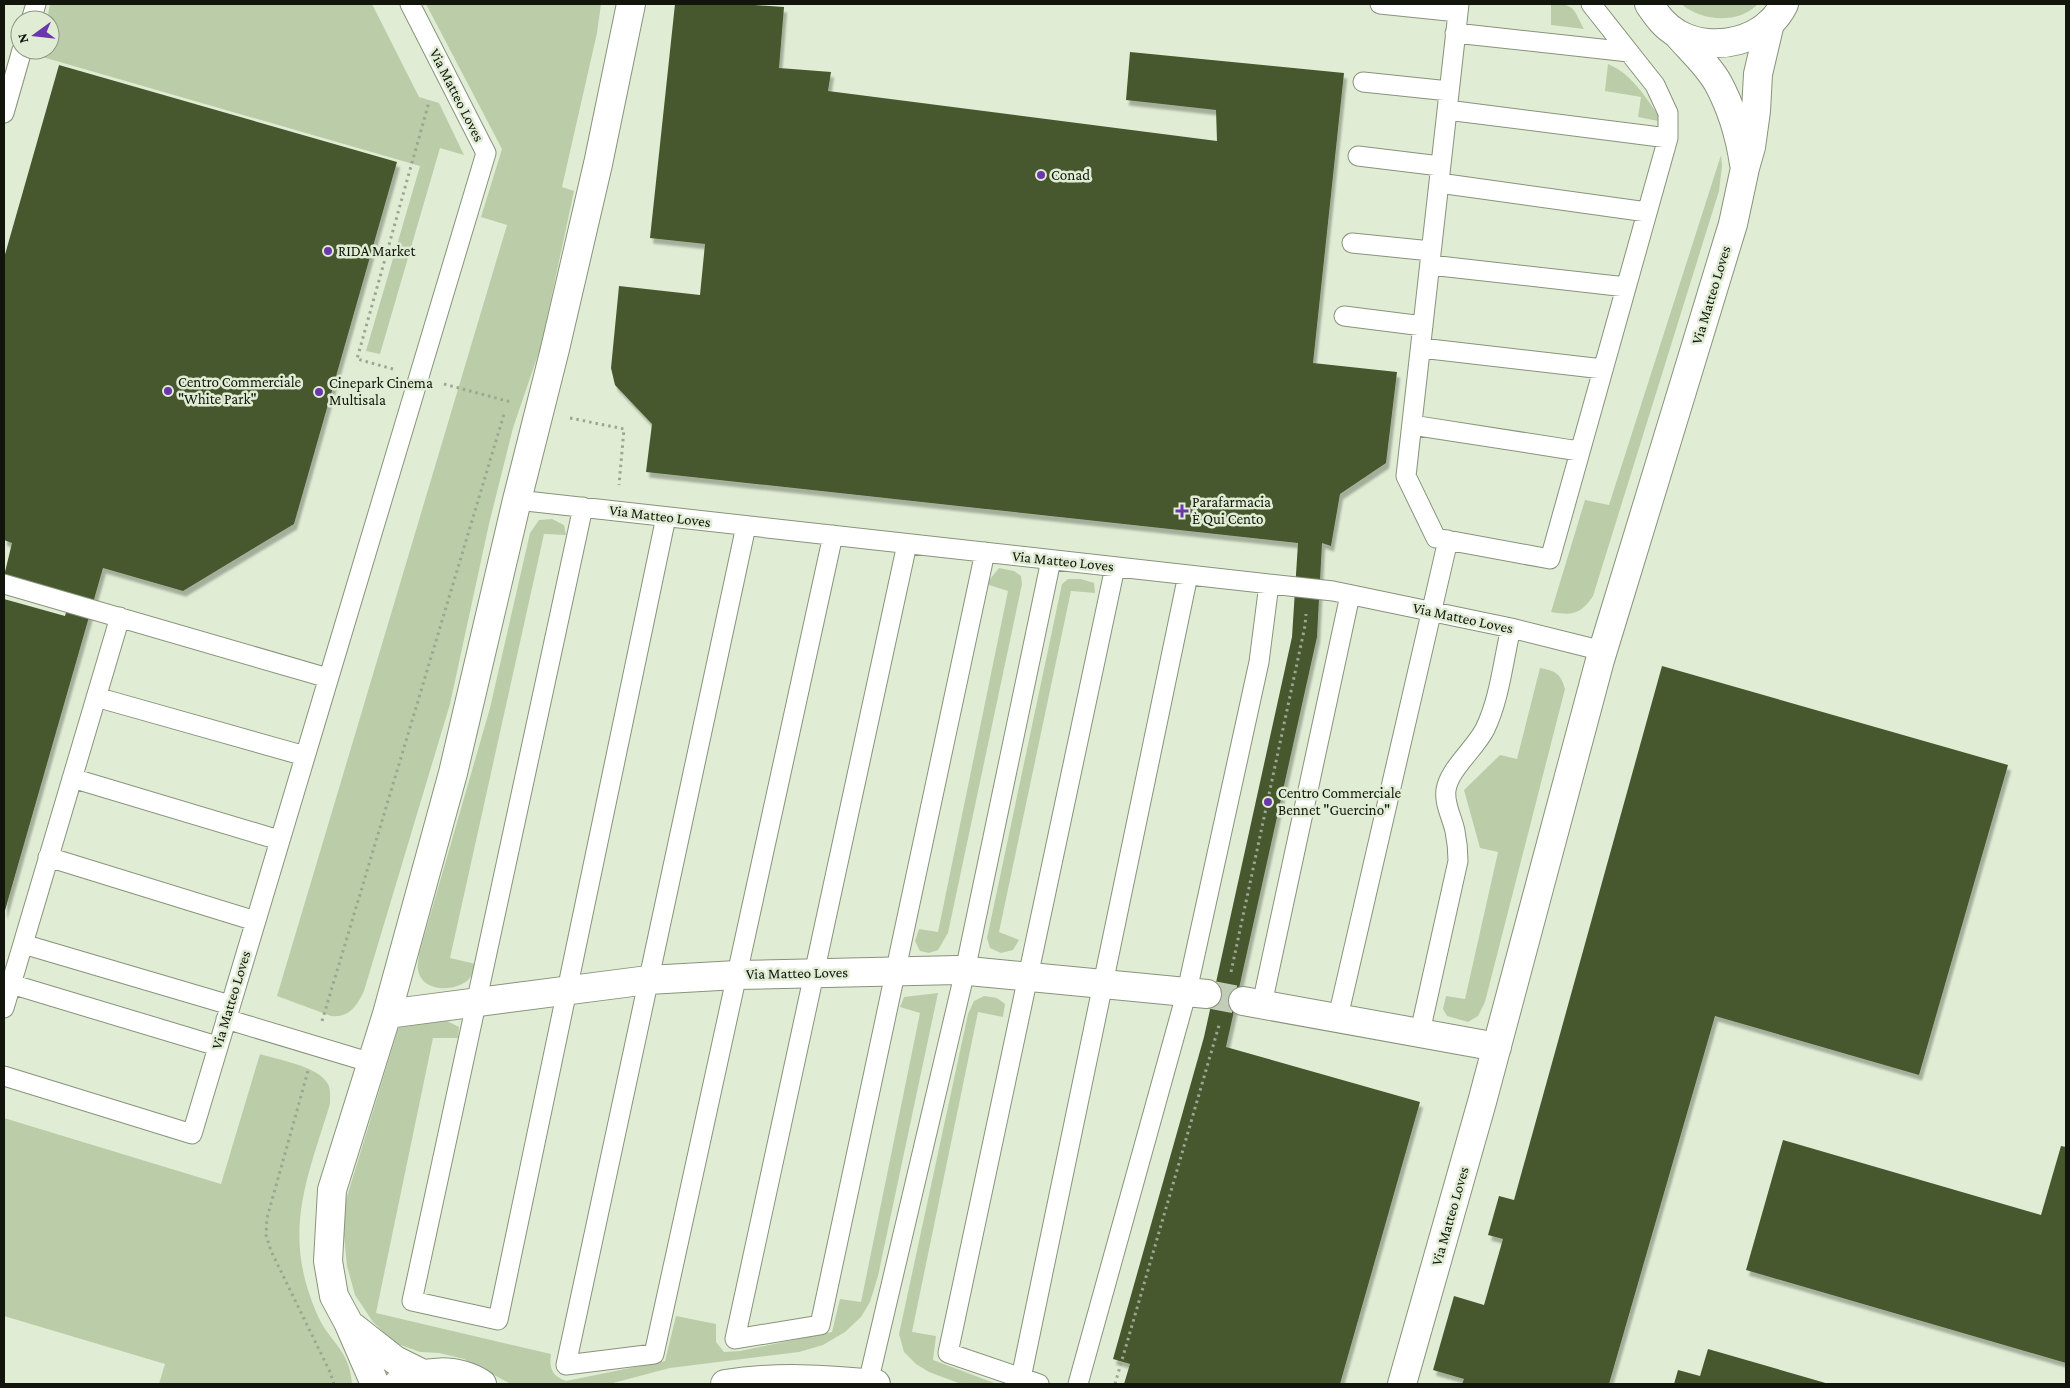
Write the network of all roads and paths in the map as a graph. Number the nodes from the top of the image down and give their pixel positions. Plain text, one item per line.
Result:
1 (410, 4) edge
2 (631, 4) edge
3 (1380, 4) edge
4 (1591, 4) edge
5 (1649, 4) edge
6 (1458, 8) edge
7 (1777, 13) edge
8 (1456, 33) junction
9 (1678, 35) junction
10 (1629, 52) junction
11 (19, 60) edge
12 (1364, 82) dead end
13 (1449, 91) junction
14 (431, 98) dead end
15 (1447, 110) junction
16 (4, 113) edge
17 (1668, 138) junction
18 (1358, 156) dead end
19 (1745, 168) junction
20 (1440, 174) junction
21 (1647, 212) junction
22 (1352, 243) dead end
23 (1430, 258) junction
24 (1626, 287) junction
25 (1344, 316) dead end
26 (1423, 326) junction
27 (1420, 348) junction
28 (1603, 369) junction
29 (418, 377) junction
30 (510, 392) dead end
31 (507, 401) junction
32 (505, 411) dead end
33 (540, 411) junction
34 (1412, 425) junction
35 (1579, 452) junction
36 (518, 500) junction
37 (583, 507) junction
38 (617, 511) junction
39 (666, 517) junction
40 (746, 526) junction
41 (833, 535) junction
42 (1448, 540) junction
43 (907, 544) junction
44 (985, 552) junction
45 (1051, 560) junction
46 (1115, 567) junction
47 (1188, 575) junction
48 (4, 584) edge
49 (1269, 584) junction
50 (1350, 595) junction
51 (1432, 612) junction
52 (120, 616) junction
53 (1305, 626) dead end
54 (1511, 628) junction
55 (1603, 651) junction
56 (328, 678) junction
57 (96, 697) junction
58 (305, 756) junction
59 (72, 778) junction
60 (279, 840) junction
61 (48, 857) junction
62 (255, 921) junction
63 (23, 944) junction
64 (1232, 970) dead end
65 (896, 971) junction
66 (966, 971) junction
67 (814, 973) junction
68 (736, 975) junction
69 (1028, 976) junction
70 (648, 980) junction
71 (1103, 983) junction
72 (11, 984) junction
73 (567, 991) junction
74 (1197, 992) junction
75 (1252, 1002) joint
76 (476, 1003) junction
77 (4, 1008) edge
78 (228, 1012) junction
79 (387, 1014) junction
80 (1338, 1017) junction
81 (1220, 1024) dead end
82 (1420, 1032) junction
83 (217, 1046) junction
84 (315, 1046) junction
85 (1497, 1047) junction
86 (372, 1063) junction
87 (4, 1076) edge
88 (348, 1322) junction
89 (1021, 1378) junction
90 (411, 1379) edge
91 (334, 1384) edge
92 (375, 1384) edge
93 (482, 1384) edge
94 (725, 1384) edge
95 (872, 1384) edge
96 (1039, 1384) edge
97 (1078, 1384) edge
98 (1115, 1384) edge
99 (1402, 1384) edge

1 - 29 lane, Via Matteo Loves
2 - 33 street
3 - 6 lane
4 - 10 lane
5 - 9 street
6 - 8 lane
7 - 9 street
7 - 19 street, Via Matteo Loves
8 - 10 lane
8 - 13 lane
9 - 19 street, Via Matteo Loves
10 - 17 lane
11 - 16 lane
12 - 13 lane
13 - 15 lane
14 - 29 path
15 - 17 lane
15 - 20 lane
17 - 21 lane
18 - 20 lane
19 - 55 street, Via Matteo Loves
20 - 21 lane
20 - 23 lane
21 - 24 lane
22 - 23 lane
23 - 24 lane
23 - 26 lane
24 - 28 lane
25 - 26 lane
26 - 27 lane
27 - 28 lane
27 - 34 lane
28 - 35 lane
29 - 31 path
29 - 56 lane, Via Matteo Loves
30 - 31 path
31 - 33 path
32 - 84 path
33 - 36 street
33 - 38 path
34 - 35 lane
34 - 42 lane
35 - 42 lane
36 - 37 lane, Via Matteo Loves
36 - 79 street
37 - 38 lane, Via Matteo Loves
37 - 76 lane
38 - 39 lane, Via Matteo Loves
39 - 40 lane, Via Matteo Loves
39 - 73 lane
40 - 41 lane, Via Matteo Loves
40 - 70 lane
41 - 43 lane, Via Matteo Loves
41 - 68 lane
42 - 51 lane
43 - 44 lane, Via Matteo Loves
43 - 67 lane
44 - 45 lane, Via Matteo Loves
44 - 65 lane
45 - 46 lane, Via Matteo Loves
45 - 66 lane
46 - 47 lane, Via Matteo Loves
46 - 69 lane
47 - 49 lane, Via Matteo Loves
47 - 71 lane
48 - 52 lane
49 - 50 lane, Via Matteo Loves
49 - 74 lane
50 - 51 lane, Via Matteo Loves
50 - 75 lane
51 - 54 lane, Via Matteo Loves
51 - 80 lane
52 - 56 lane
52 - 57 lane
53 - 64 path
54 - 55 lane, Via Matteo Loves
54 - 82 lane
55 - 85 street, Via Matteo Loves
56 - 58 lane, Via Matteo Loves
57 - 58 lane
57 - 59 lane
58 - 60 lane, Via Matteo Loves
59 - 60 lane
59 - 61 lane
60 - 62 lane, Via Matteo Loves
61 - 62 lane
61 - 63 lane
62 - 78 lane, Via Matteo Loves
63 - 72 lane
63 - 78 lane
65 - 66 street, Via Matteo Loves
65 - 67 street, Via Matteo Loves
65 - 67 lane
66 - 69 street, Via Matteo Loves
66 - 95 lane
67 - 68 street, Via Matteo Loves
68 - 70 street, Via Matteo Loves
68 - 70 lane
69 - 71 street, Via Matteo Loves
69 - 89 lane
70 - 73 street, Via Matteo Loves
71 - 74 street, Via Matteo Loves
71 - 89 lane
72 - 77 lane
72 - 83 lane
73 - 76 street, Via Matteo Loves
73 - 76 lane
74 - 97 lane
75 - 80 street
76 - 79 street, Via Matteo Loves
78 - 83 lane, Via Matteo Loves
78 - 84 lane
79 - 86 street
80 - 82 street
81 - 98 path
82 - 85 street
83 - 87 lane, Via Matteo Loves
84 - 86 lane
84 - 91 path
85 - 99 street, Via Matteo Loves
86 - 88 street
88 - 90 street
88 - 92 street
89 - 96 lane
90 - 93 street
94 - 95 street

